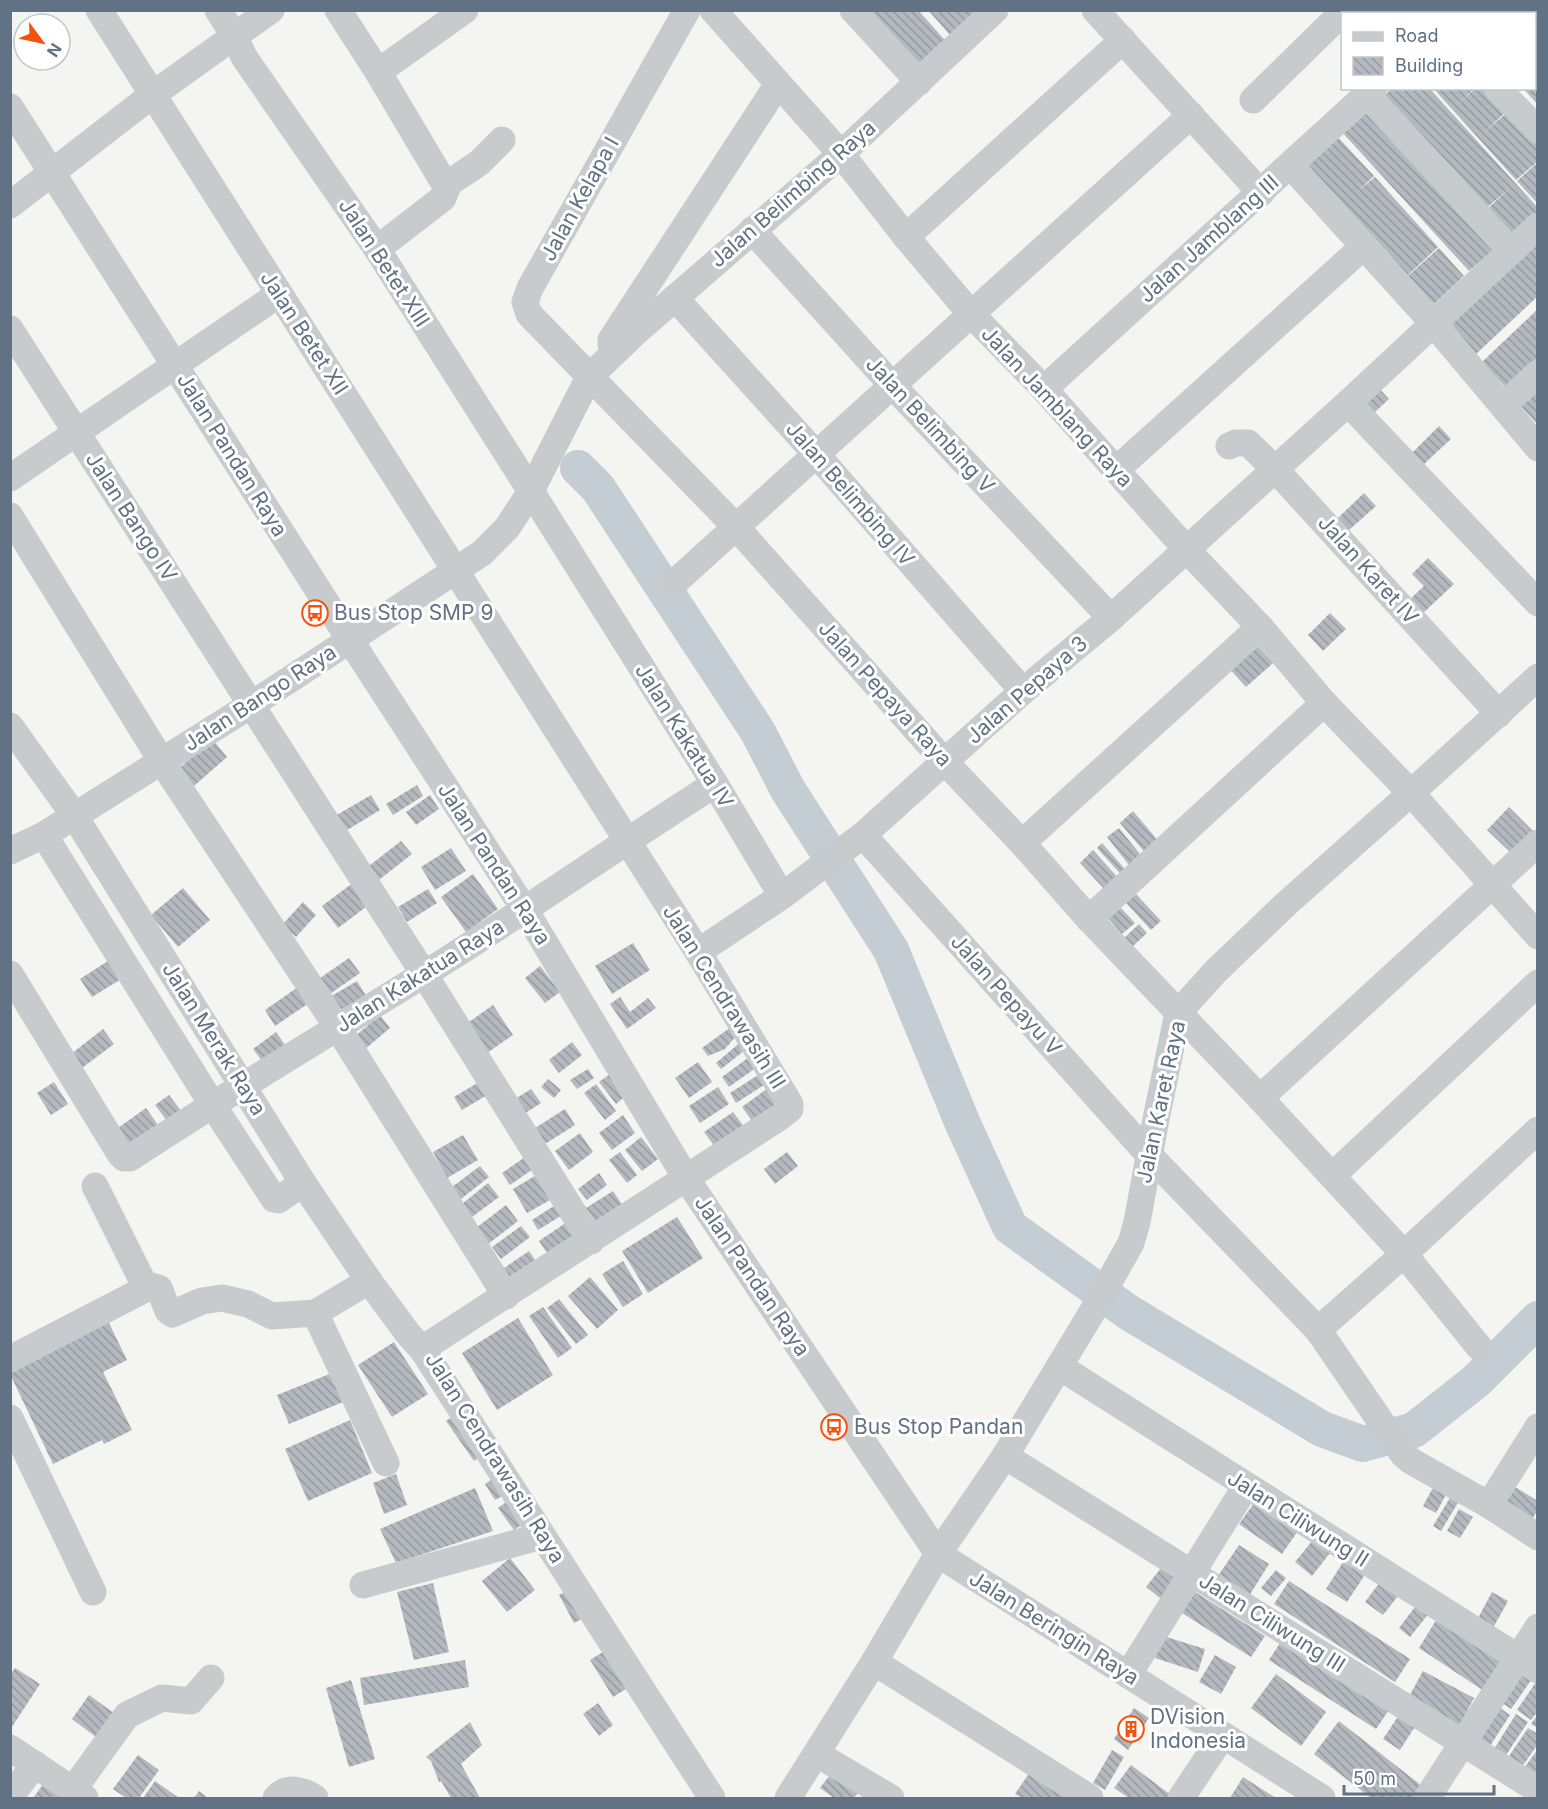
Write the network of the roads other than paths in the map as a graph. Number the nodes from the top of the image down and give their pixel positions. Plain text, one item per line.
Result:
1 (99, 10) edge
2 (218, 10) edge
3 (271, 10) edge
4 (338, 10) edge
5 (465, 10) edge
6 (687, 10) edge
7 (713, 10) edge
8 (853, 10) edge
9 (1095, 10) edge
10 (994, 11) edge
11 (1341, 14) edge
12 (235, 37) junction
13 (1123, 40) junction
14 (378, 72) junction
15 (919, 82) junction
16 (778, 84) junction
17 (1499, 90) edge
18 (1370, 92) edge
19 (152, 95) junction
20 (1253, 100) dead end
21 (10, 107) edge
22 (1191, 115) junction
23 (1538, 130) edge
24 (502, 140) dead end
25 (841, 153) junction
26 (1291, 166) junction
27 (52, 173) junction
28 (446, 185) junction
29 (1261, 192) junction
30 (10, 205) edge
31 (1538, 226) edge
32 (752, 231) junction
33 (906, 237) junction
34 (1364, 246) junction
35 (377, 249) junction
36 (1511, 251) junction
37 (279, 294) junction
38 (675, 298) junction
39 (971, 314) junction
40 (1434, 324) junction
41 (10, 329) edge
42 (610, 356) junction
43 (176, 366) junction
44 (1538, 374) edge
45 (589, 377) junction
46 (892, 386) junction
47 (1044, 389) junction
48 (1348, 403) junction
49 (1503, 406) junction
50 (77, 432) junction
51 (1229, 446) dead end
52 (1538, 448) edge
53 (816, 454) junction
54 (1275, 469) junction
55 (1116, 470) junction
56 (10, 478) edge
57 (531, 491) junction
58 (10, 516) edge
59 (736, 527) junction
60 (1187, 550) junction
61 (456, 570) junction
62 (673, 584) dead end
63 (1538, 603) edge
64 (1111, 618) junction
65 (1260, 627) junction
66 (350, 640) junction
67 (1538, 676) edge
68 (1023, 691) junction
69 (1324, 703) junction
70 (251, 705) junction
71 (1499, 714) junction
72 (10, 726) edge
73 (161, 761) junction
74 (945, 762) junction
75 (715, 784) junction
76 (1412, 794) junction
77 (74, 816) junction
78 (44, 835) junction
79 (626, 841) junction
80 (854, 843) junction
81 (1022, 843) junction
82 (1538, 843) edge
83 (10, 851) edge
84 (1491, 885) junction
85 (782, 896) junction
86 (525, 910) junction
87 (1089, 919) junction
88 (1538, 936) edge
89 (698, 951) junction
90 (10, 974) edge
91 (424, 974) junction
92 (1538, 984) edge
93 (1178, 1013) junction
94 (338, 1028) junction
95 (228, 1096) junction
96 (1260, 1098) junction
97 (1538, 1130) edge
98 (1149, 1155) junction
99 (1332, 1176) junction
100 (686, 1178) junction
101 (303, 1183) junction
102 (95, 1186) dead end
103 (591, 1241) junction
104 (1404, 1254) junction
105 (369, 1281) junction
106 (146, 1288) junction
107 (506, 1296) junction
108 (315, 1313) junction
109 (1318, 1330) junction
110 (1479, 1347) dead end
111 (422, 1349) junction
112 (10, 1359) edge
113 (1060, 1366) junction
114 (10, 1418) edge
115 (1538, 1427) edge
116 (1005, 1456) junction
117 (387, 1463) dead end
118 (1246, 1486) junction
119 (1489, 1505) junction
120 (542, 1536) junction
121 (1538, 1537) edge
122 (938, 1554) junction
123 (1192, 1573) junction
124 (363, 1585) dead end
125 (93, 1592) dead end
126 (1538, 1627) edge
127 (874, 1662) junction
128 (1528, 1664) edge
129 (1128, 1675) junction
130 (212, 1678) dead end
131 (1222, 1735) junction
132 (1463, 1742) junction
133 (10, 1748) edge
134 (817, 1754) junction
135 (35, 1764) junction
136 (1538, 1790) edge
137 (79, 1794) edge
138 (10, 1797) edge
139 (276, 1798) edge
140 (315, 1798) edge
141 (711, 1798) edge
142 (788, 1798) edge
143 (891, 1798) edge
144 (1090, 1798) edge
145 (1181, 1798) edge
146 (1322, 1798) edge
147 (1427, 1798) edge

1 - 19 street, Jalan Betet XII
2 - 12 street, Jalan Betet XIII
3 - 12 street
4 - 14 street
5 - 14 street
6 - 45 street, Jalan Kelapa I
7 - 16 street, Jalan Jamblang Raya
8 - 15 street
9 - 13 street
10 - 15 street, Jalan Belimbing Raya
11 - 20 street
12 - 19 street
12 - 35 street, Jalan Betet XIII
13 - 22 street
13 - 33 street
14 - 28 street
15 - 25 street, Jalan Belimbing Raya
16 - 25 street, Jalan Jamblang Raya
16 - 42 street
17 - 23 street
18 - 26 street, Jalan Jamblang III
18 - 36 street
19 - 27 street
19 - 37 street, Jalan Betet XII
21 - 27 street, Jalan Pandan Raya
22 - 29 street
22 - 39 street
24 - 28 street
25 - 32 street, Jalan Belimbing Raya
25 - 33 street, Jalan Jamblang Raya
26 - 29 street, Jalan Jamblang III
26 - 34 street
27 - 30 street
27 - 43 street, Jalan Pandan Raya
28 - 35 street
29 - 47 street, Jalan Jamblang III
31 - 36 street, Jalan Pepaya 3
32 - 38 street, Jalan Belimbing Raya
32 - 46 street, Jalan Belimbing V
33 - 39 street, Jalan Jamblang Raya
34 - 40 street
34 - 55 street
35 - 57 street, Jalan Betet XIII
36 - 40 street, Jalan Pepaya 3
37 - 43 street
37 - 61 street, Jalan Betet XII
38 - 42 street, Jalan Belimbing Raya
38 - 53 street, Jalan Belimbing IV
39 - 46 street
39 - 47 street, Jalan Jamblang Raya
40 - 48 street, Jalan Pepaya 3
40 - 49 street
41 - 50 street, Jalan Bango IV
42 - 45 street, Jalan Belimbing Raya
43 - 50 street
43 - 66 street, Jalan Pandan Raya
44 - 49 street
45 - 57 street, Jalan Bango Raya
45 - 59 street, Jalan Pepaya Raya
46 - 53 street
46 - 64 street, Jalan Belimbing V
47 - 55 street, Jalan Jamblang Raya
48 - 54 street, Jalan Pepaya 3
48 - 63 street
49 - 52 street
50 - 56 street
50 - 70 street, Jalan Bango IV
51 - 54 street, Jalan Karet IV
53 - 59 street
53 - 68 street, Jalan Belimbing IV
54 - 60 street, Jalan Pepaya 3
54 - 71 street, Jalan Karet IV
55 - 60 street, Jalan Jamblang Raya
57 - 61 street, Jalan Bango Raya
57 - 75 street, Jalan Kakatua IV
58 - 73 street
59 - 62 street
59 - 74 street, Jalan Pepaya Raya
60 - 64 street, Jalan Pepaya 3
60 - 65 street, Jalan Jamblang Raya
61 - 66 street, Jalan Bango Raya
61 - 79 street, Jalan Betet XII
64 - 68 street, Jalan Pepaya 3
65 - 69 street, Jalan Jamblang Raya
65 - 81 street
66 - 70 street, Jalan Bango Raya
66 - 86 street, Jalan Pandan Raya
67 - 71 street, Jalan Karet Raya
68 - 74 street, Jalan Pepaya 3
69 - 76 street, Jalan Jamblang Raya
69 - 87 street
70 - 73 street, Jalan Bango Raya
70 - 91 street, Jalan Bango IV
71 - 76 street, Jalan Karet Raya
72 - 77 street, Jalan Merak Raya
73 - 77 street, Jalan Bango Raya
73 - 94 street
74 - 80 street, Jalan Pepaya 3
74 - 81 street, Jalan Pepaya Raya
75 - 79 street, Jalan Kakatua Raya
75 - 85 street, Jalan Kakatua IV
76 - 84 street, Jalan Jamblang Raya
76 - 93 street, Jalan Karet Raya
77 - 78 street, Jalan Bango Raya
77 - 95 street, Jalan Merak Raya
78 - 83 street, Jalan Bango Raya
78 - 95 street
79 - 86 street, Jalan Kakatua Raya
79 - 89 street, Jalan Cendrawasih III
80 - 85 street, Jalan Pepaya 3
80 - 98 street, Jalan Pepayu V
81 - 87 street, Jalan Pepaya Raya
82 - 84 street
84 - 88 street, Jalan Jamblang Raya
84 - 96 street
85 - 89 street
86 - 91 street, Jalan Kakatua Raya
86 - 100 street, Jalan Pandan Raya
87 - 93 street, Jalan Pepaya Raya
89 - 100 street, Jalan Cendrawasih III
90 - 95 street, Jalan Kakatua Raya
91 - 94 street, Jalan Kakatua Raya
91 - 103 street, Jalan Bango IV
92 - 99 street
93 - 96 street, Jalan Pepaya Raya
93 - 98 street, Jalan Karet Raya
94 - 95 street, Jalan Kakatua Raya
94 - 107 street
95 - 101 street, Jalan Merak Raya
95 - 101 street
96 - 99 street, Jalan Pepaya Raya
97 - 104 street
98 - 109 street, Jalan Pepayu V
98 - 113 street, Jalan Karet Raya
99 - 104 street, Jalan Pepaya Raya
100 - 103 street, Jalan Cendrawasih Raya
100 - 122 street, Jalan Pandan Raya
101 - 105 street, Jalan Merak Raya
102 - 106 street
103 - 107 street, Jalan Cendrawasih Raya
104 - 109 street
104 - 110 street, Jalan Pepaya Raya
105 - 108 street
105 - 111 street, Jalan Merak Raya
106 - 108 street
106 - 112 street
107 - 111 street, Jalan Cendrawasih Raya
108 - 117 street
109 - 119 street, Jalan Pepayu V
111 - 120 street, Jalan Cendrawasih Raya
113 - 116 street, Jalan Karet Raya
113 - 118 street, Jalan Ciliwung II
114 - 125 street
115 - 119 street
116 - 122 street, Jalan Karet Raya
116 - 123 street, Jalan Ciliwung III
118 - 123 street
118 - 128 street, Jalan Ciliwung II
119 - 121 street
120 - 124 street
120 - 141 street, Jalan Cendrawasih Raya
122 - 127 street, Jalan Karet Raya
122 - 129 street, Jalan Beringin Raya
123 - 129 street
123 - 132 street, Jalan Ciliwung III
126 - 128 street
127 - 134 street, Jalan Karet Raya
127 - 144 street
128 - 132 street
129 - 131 street, Jalan Beringin Raya
130 - 137 street
131 - 145 street
131 - 146 street, Jalan Beringin Raya
132 - 136 street, Jalan Ciliwung III
132 - 147 street
133 - 135 street
134 - 142 street, Jalan Karet Raya
134 - 143 street
135 - 137 street
135 - 138 street
139 - 140 street

